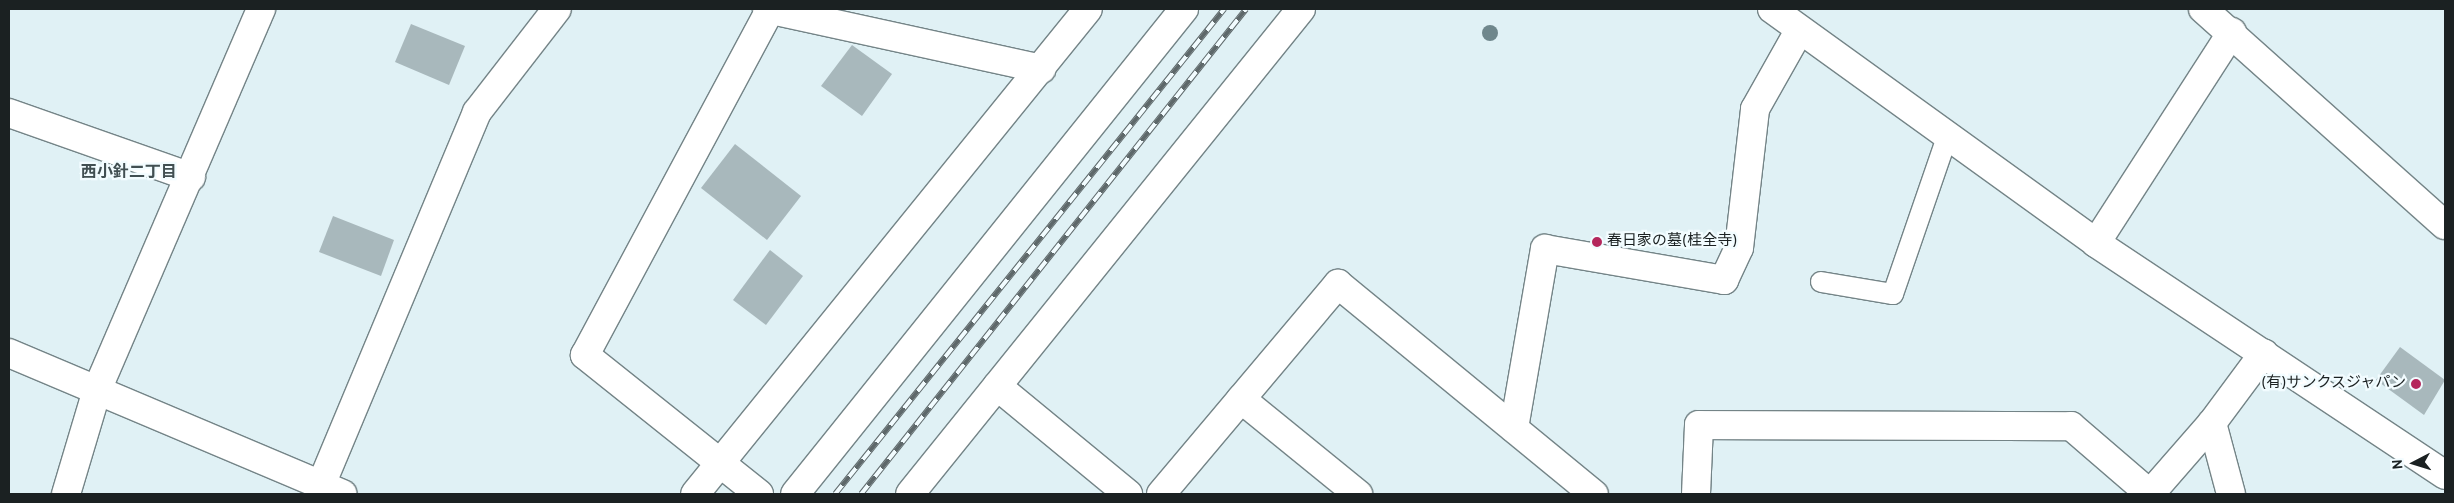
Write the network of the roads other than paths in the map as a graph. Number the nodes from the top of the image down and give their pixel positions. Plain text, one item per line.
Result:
1 (261, 9) edge
2 (768, 9) edge
3 (1088, 9) edge
4 (1184, 9) edge
5 (1301, 9) edge
6 (1772, 9) edge
7 (2203, 9) edge
8 (543, 13) edge
9 (1799, 31) junction
10 (2232, 32) junction
11 (1042, 69) junction
12 (9, 113) edge
13 (1947, 137) junction
14 (191, 177) junction
15 (2445, 225) edge
16 (2096, 243) junction
17 (1820, 282) dead end
18 (9, 353) edge
19 (2264, 353) junction
20 (998, 386) junction
21 (97, 390) junction
22 (1241, 399) junction
23 (2212, 423) junction
24 (1514, 428) junction
25 (719, 465) junction
26 (2445, 475) edge
27 (332, 490) edge
28 (66, 494) edge
29 (695, 494) edge
30 (759, 494) edge
31 (795, 494) edge
32 (910, 494) edge
33 (1128, 494) edge
34 (1161, 494) edge
35 (1358, 494) edge
36 (1594, 494) edge
37 (1696, 494) edge
38 (2150, 494) edge
39 (2231, 494) edge

1 - 14 street
2 - 11 street
2 - 25 street
3 - 11 street
4 - 31 street
5 - 20 street
6 - 9 street
7 - 10 street
8 - 27 street
9 - 13 street
9 - 24 street
10 - 15 street
10 - 16 street
11 - 25 street
12 - 14 street
13 - 16 street
13 - 17 lane
14 - 21 street
16 - 19 street
18 - 21 street
19 - 23 street
19 - 26 street
20 - 32 street
20 - 33 street
21 - 27 street
21 - 28 street
22 - 24 street
22 - 34 street
22 - 35 street
23 - 38 street
23 - 39 street
24 - 36 street
25 - 29 street
25 - 30 street
37 - 38 street

